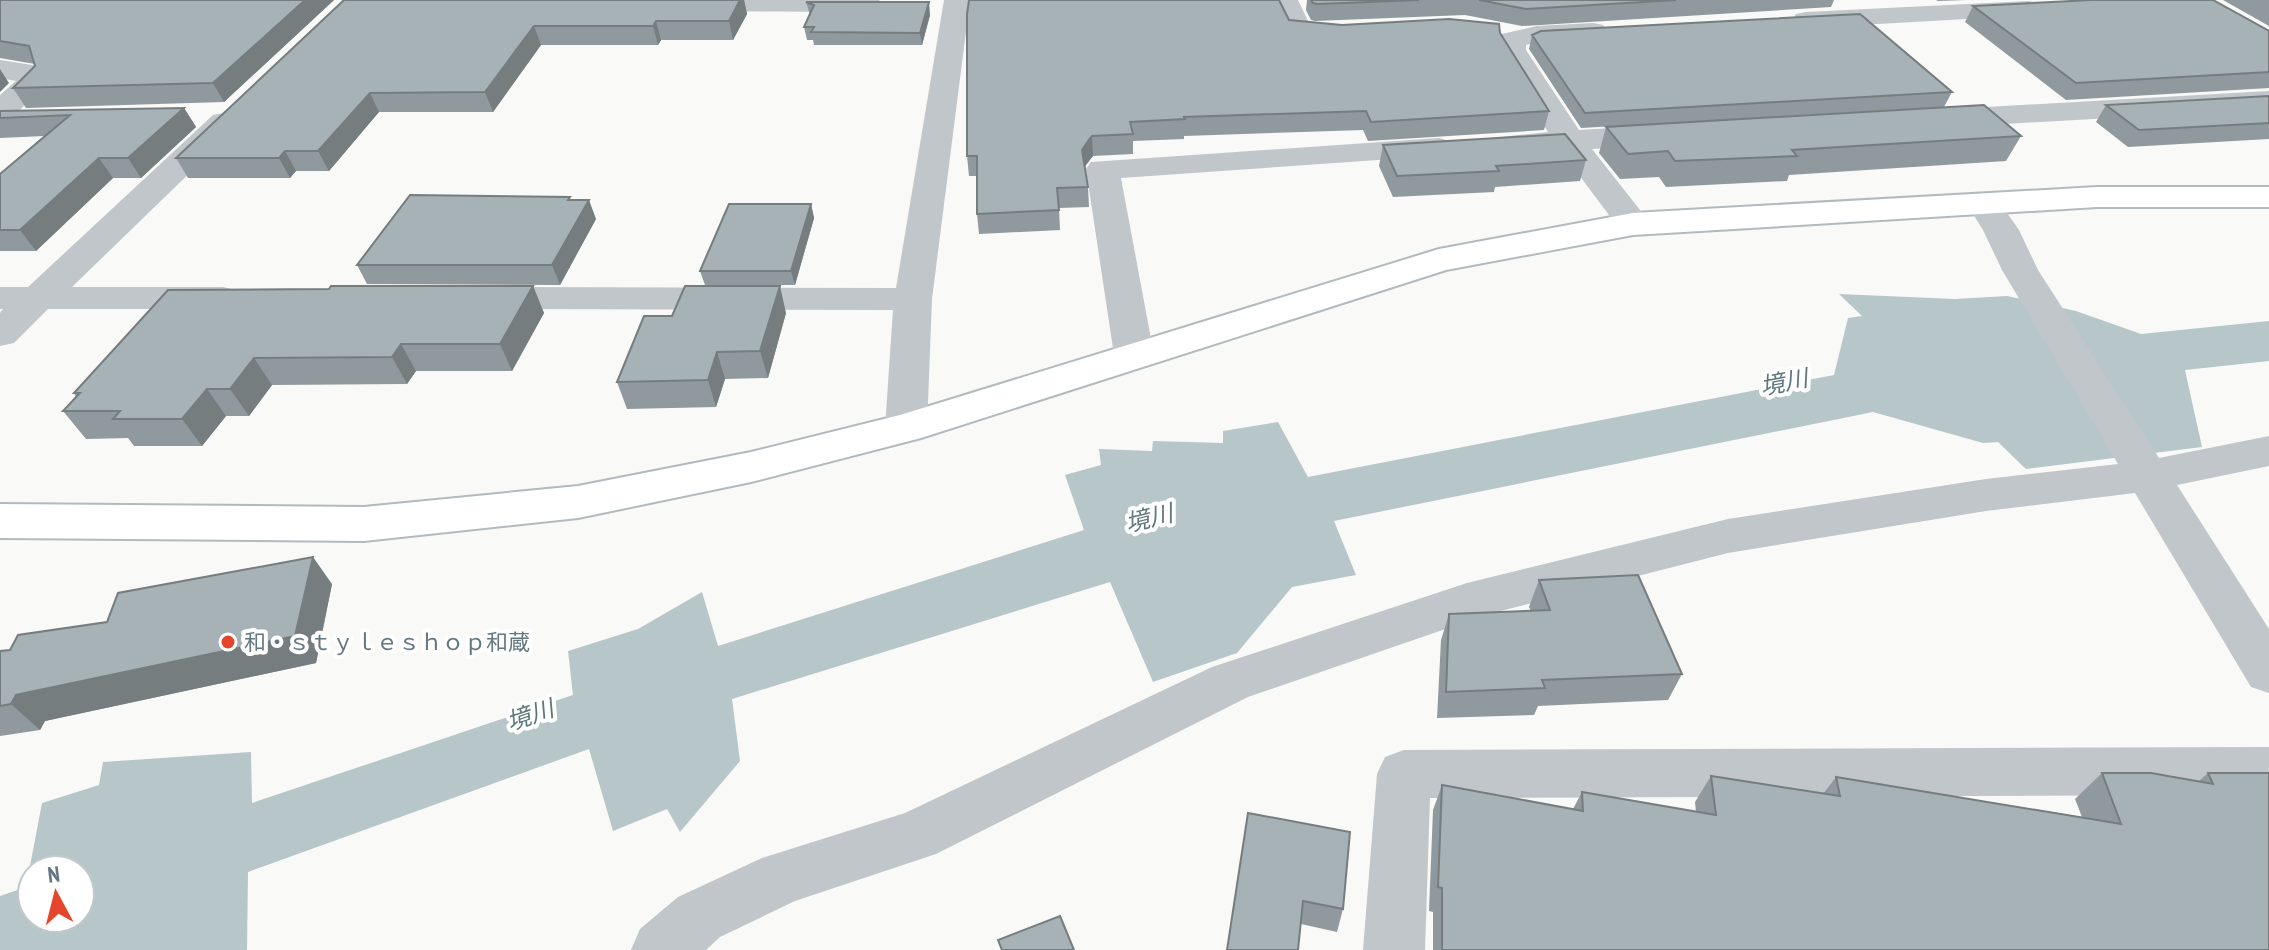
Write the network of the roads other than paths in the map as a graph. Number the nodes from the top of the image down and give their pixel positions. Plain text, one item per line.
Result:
1 (1285, 0) edge
2 (661, 2) edge
3 (946, 3) edge
4 (894, 4) edge
5 (2059, 7) edge
6 (1775, 22) edge
7 (1375, 30) edge
8 (1616, 30) edge
9 (0, 69) edge
10 (2269, 100) edge
11 (9, 116) edge
12 (186, 116) edge
13 (1903, 121) edge
14 (1696, 133) edge
15 (1569, 140) junction
16 (2269, 197) edge
17 (1983, 203) junction
18 (1633, 224) junction
19 (0, 298) edge
20 (38, 298) junction
21 (261, 298) edge
22 (452, 298) edge
23 (913, 299) junction
24 (0, 334) edge
25 (1134, 355) junction
26 (906, 428) junction
27 (2269, 451) edge
28 (2142, 465) junction
29 (0, 521) edge
30 (2269, 672) edge
31 (2269, 771) edge
32 (662, 950) edge
33 (1394, 950) edge

1 - 7 street
2 - 4 street
3 - 23 street
5 - 6 street
8 - 15 street
9 - 11 street
10 - 13 street
12 - 20 street
14 - 15 street
15 - 18 street
15 - 25 street
16 - 17 street
17 - 18 street
17 - 28 street
18 - 25 street
19 - 20 street
20 - 21 street
20 - 24 street
22 - 23 street
23 - 26 street
25 - 26 street
26 - 29 street
27 - 28 street
28 - 30 street
28 - 32 street
31 - 33 street

